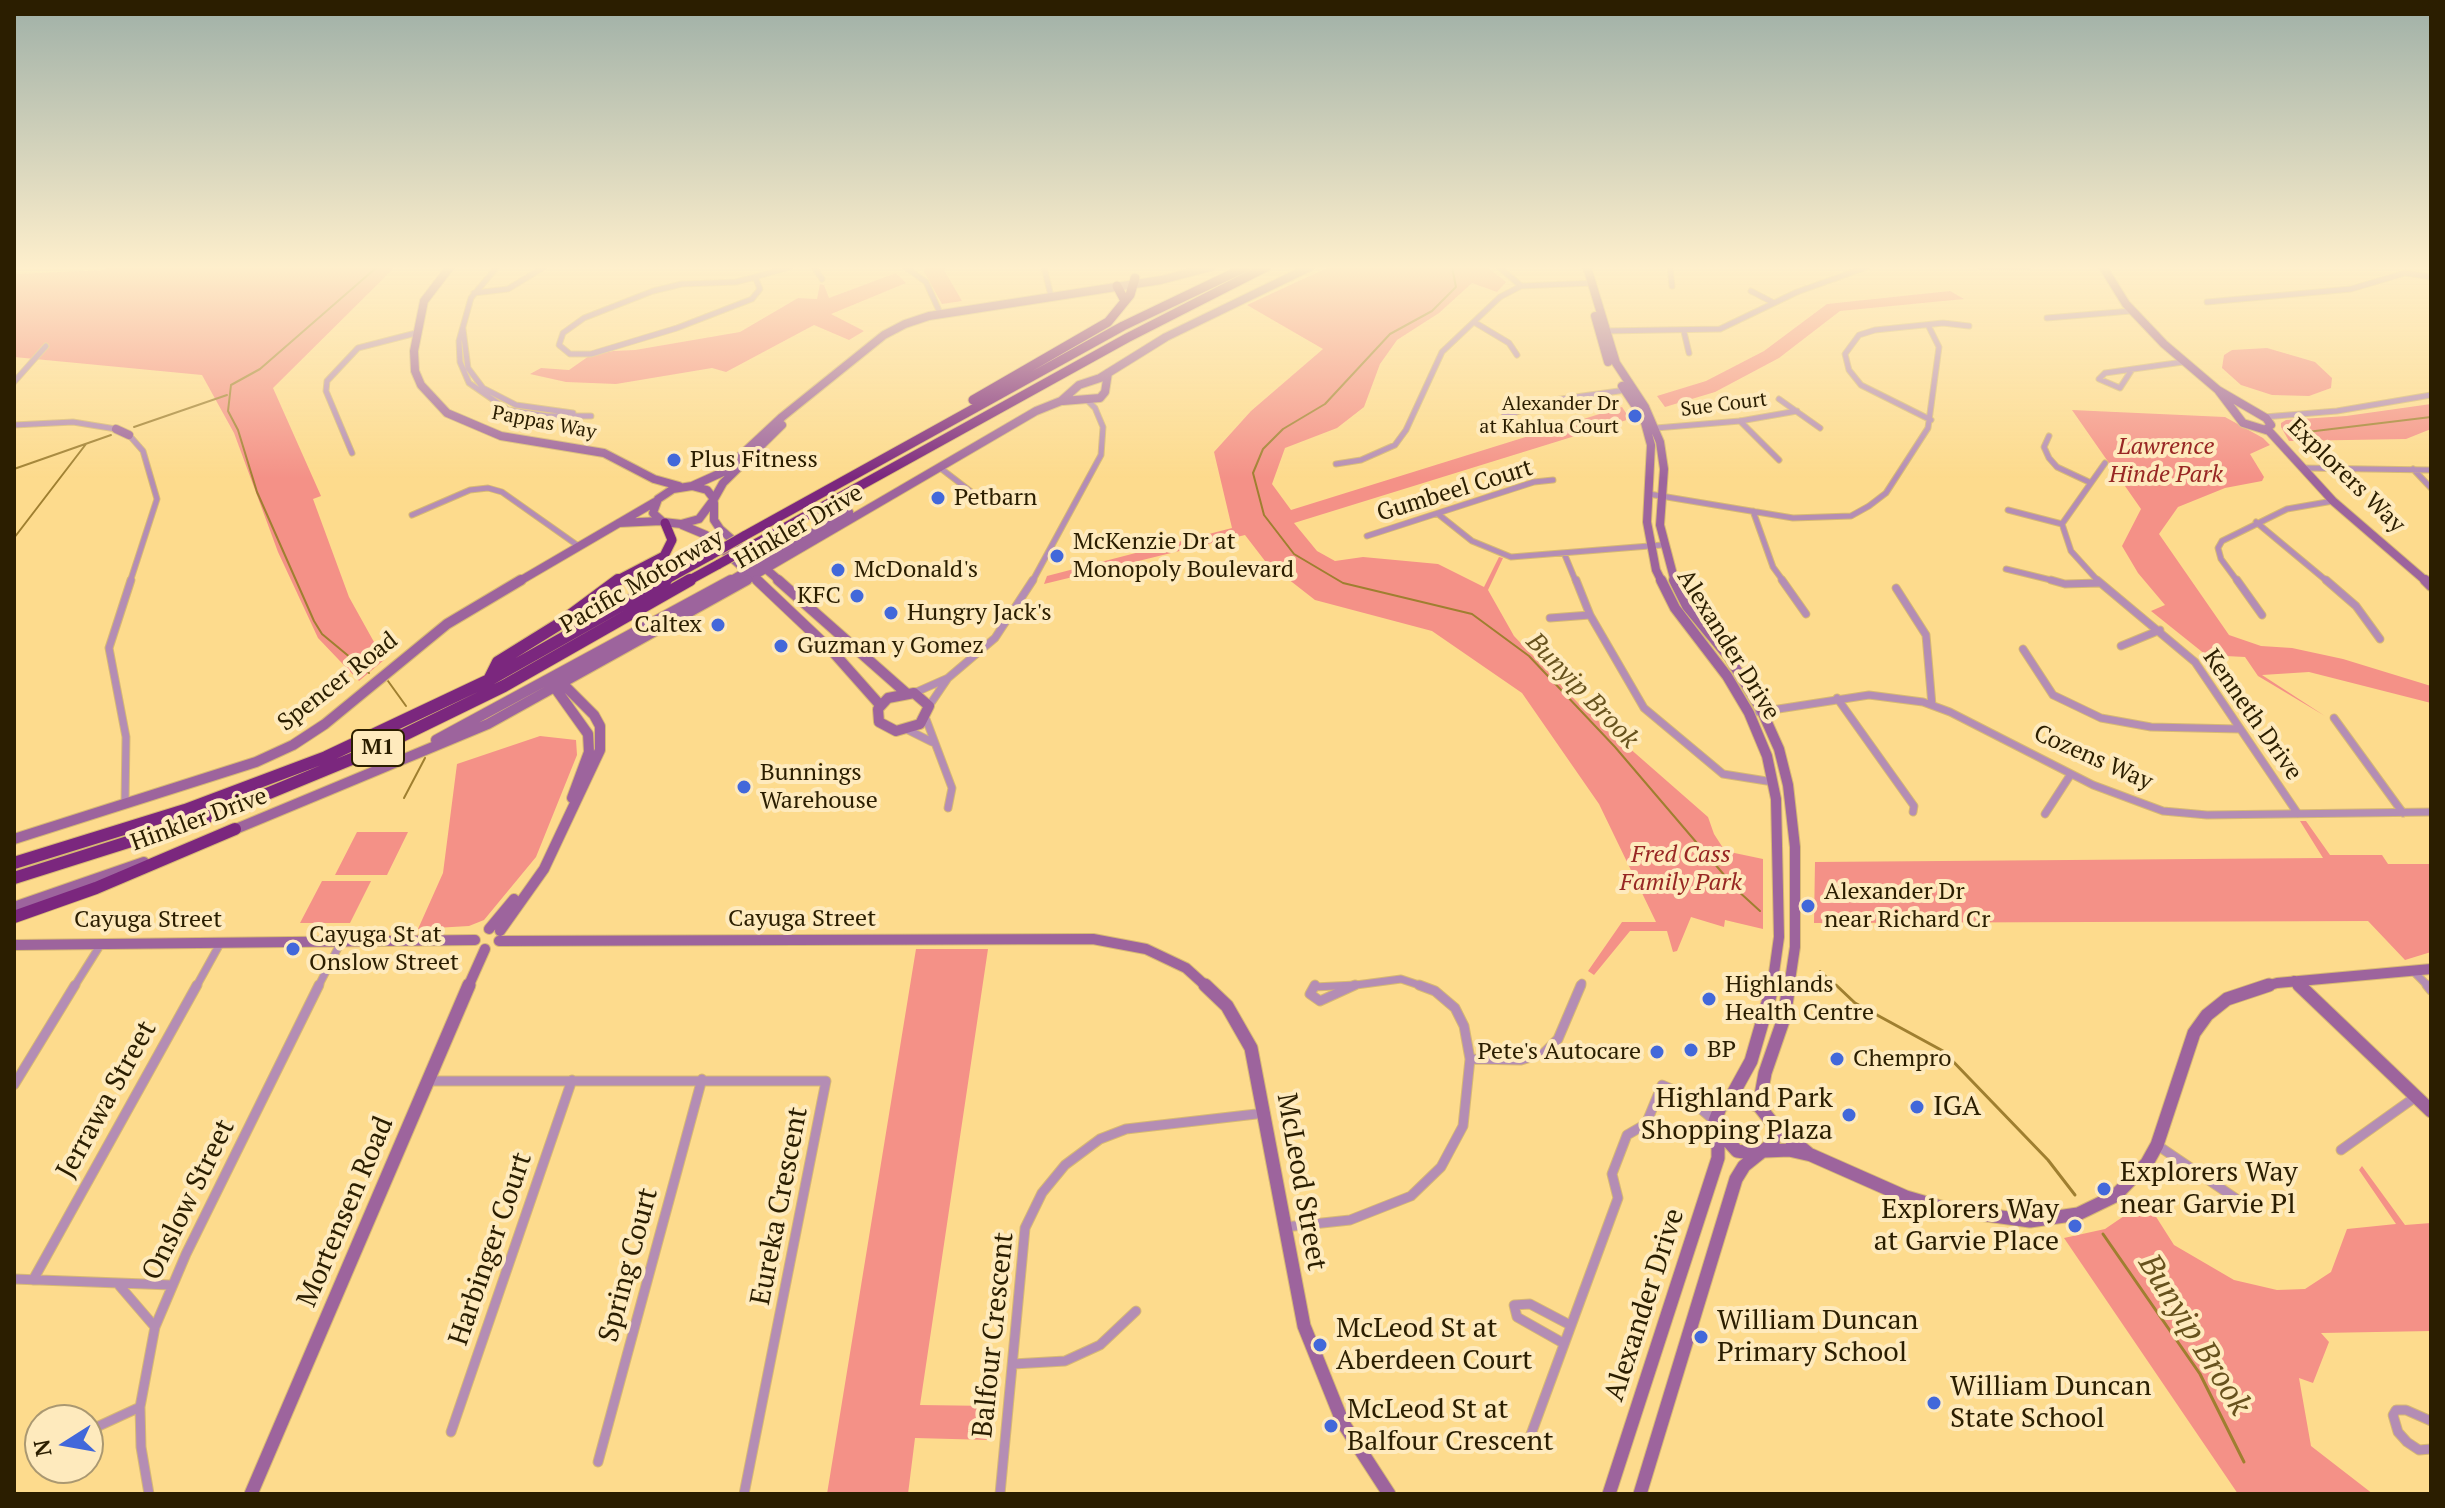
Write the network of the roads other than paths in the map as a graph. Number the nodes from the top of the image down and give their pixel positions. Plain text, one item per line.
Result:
1 (399, 337) edge
2 (416, 337) edge
3 (461, 337) edge
4 (464, 337) edge
5 (562, 337) edge
6 (646, 337) edge
7 (884, 337) edge
8 (1081, 337) edge
9 (1102, 337) edge
10 (1128, 337) edge
11 (1165, 337) edge
12 (1459, 337) edge
13 (1500, 337) edge
14 (1605, 337) edge
15 (1685, 337) edge
16 (1857, 337) edge
17 (1934, 337) edge
18 (2158, 337) edge
19 (43, 349) dead end
20 (1689, 353) dead end
21 (1517, 355) dead end
22 (2183, 362) junction
23 (2131, 371) junction
24 (1108, 373) junction
25 (14, 382) edge
26 (1091, 382) junction
27 (1104, 387) junction
28 (1075, 390) junction
29 (1629, 390) junction
30 (2218, 390) junction
31 (2431, 395) edge
32 (1100, 398) junction
33 (1084, 399) junction
34 (1779, 399) dead end
35 (1061, 401) junction
36 (1095, 408) junction
37 (971, 409) junction
38 (1797, 411) junction
39 (2250, 412) junction
40 (2238, 415) junction
41 (1504, 416) dead end
42 (2264, 417) junction
43 (1931, 420) junction
44 (1740, 421) junction
45 (14, 425) edge
46 (1656, 428) junction
47 (1820, 428) dead end
48 (116, 429) joint
49 (2266, 429) junction
50 (129, 435) joint
51 (2049, 436) dead end
52 (764, 439) junction
53 (352, 453) dead end
54 (1779, 460) dead end
55 (2105, 463) dead end
56 (1336, 464) dead end
57 (939, 467) junction
58 (2304, 468) junction
59 (2413, 469) junction
60 (2431, 470) edge
61 (654, 479) junction
62 (1553, 480) dead end
63 (2089, 482) junction
64 (688, 486) junction
65 (2431, 488) edge
66 (1649, 494) junction
67 (1662, 496) junction
68 (657, 501) junction
69 (714, 501) junction
70 (2333, 501) junction
71 (987, 504) dead end
72 (2008, 510) dead end
73 (1753, 511) junction
74 (1438, 514) junction
75 (412, 515) dead end
76 (663, 522) junction
77 (2256, 522) junction
78 (618, 523) junction
79 (681, 524) junction
80 (2062, 524) junction
81 (1367, 536) dead end
82 (577, 545) junction
83 (1649, 545) junction
84 (1662, 545) junction
85 (1564, 553) junction
86 (748, 556) junction
87 (779, 558) junction
88 (715, 560) junction
89 (738, 564) junction
90 (761, 568) junction
91 (2006, 569) dead end
92 (750, 574) junction
93 (777, 582) junction
94 (2099, 583) junction
95 (728, 586) junction
96 (2431, 586) edge
97 (1896, 588) dead end
98 (767, 590) junction
99 (1806, 614) dead end
100 (1590, 615) junction
101 (2262, 615) dead end
102 (681, 617) junction
103 (661, 618) junction
104 (1550, 618) dead end
105 (2160, 630) junction
106 (2380, 639) dead end
107 (2121, 646) dead end
108 (2023, 649) dead end
109 (589, 668) junction
110 (948, 678) junction
111 (489, 680) junction
112 (564, 682) junction
113 (552, 683) junction
114 (909, 693) junction
115 (577, 694) junction
116 (1837, 698) junction
117 (532, 700) junction
118 (568, 704) junction
119 (880, 705) junction
120 (1932, 705) junction
121 (929, 706) junction
122 (1762, 711) junction
123 (1749, 713) junction
124 (2334, 718) dead end
125 (926, 719) junction
126 (2239, 729) junction
127 (908, 730) junction
128 (934, 744) junction
129 (395, 762) junction
130 (2071, 774) junction
131 (1773, 782) junction
132 (125, 804) junction
133 (948, 808) dead end
134 (1913, 812) dead end
135 (2431, 812) edge
136 (2403, 813) junction
137 (2045, 814) dead end
138 (2298, 814) junction
139 (567, 819) junction
140 (235, 829) junction
141 (14, 839) edge
142 (14, 863) edge
143 (14, 878) edge
144 (14, 907) edge
145 (14, 917) edge
146 (496, 933) junction
147 (1105, 940) joint
148 (221, 942) junction
149 (341, 942) junction
150 (102, 943) junction
151 (14, 945) edge
152 (480, 945) junction
153 (2431, 969) edge
154 (2414, 972) junction
155 (2294, 981) junction
156 (1582, 983) dead end
157 (1356, 985) junction
158 (2431, 990) edge
159 (1470, 1059) junction
160 (702, 1079) junction
161 (572, 1080) junction
162 (429, 1081) junction
163 (14, 1085) edge
164 (2414, 1098) junction
165 (1759, 1106) junction
166 (2431, 1111) edge
167 (1266, 1113) junction
168 (1720, 1115) junction
169 (1774, 1125) junction
170 (2157, 1145) junction
171 (2341, 1150) dead end
172 (1762, 1153) junction
173 (1811, 1155) junction
174 (2241, 1202) dead end
175 (1284, 1227) junction
176 (14, 1279) edge
177 (33, 1280) junction
178 (118, 1284) junction
179 (171, 1285) junction
180 (1136, 1311) dead end
181 (1570, 1325) junction
182 (155, 1327) junction
183 (1563, 1343) junction
184 (1013, 1364) junction
185 (140, 1407) junction
186 (2431, 1421) edge
187 (104, 1424) edge
188 (451, 1432) dead end
189 (1530, 1437) dead end
190 (2431, 1449) edge
191 (598, 1462) dead end
192 (1646, 1473) junction
193 (149, 1494) edge
194 (251, 1494) edge
195 (744, 1494) edge
196 (1000, 1494) edge
197 (1389, 1494) edge
198 (1609, 1494) edge
199 (1633, 1494) edge
200 (1640, 1494) edge

1 - 53 street
2 - 61 street, Pappas Way
3 - 4 street
5 - 6 street
7 - 52 street
8 - 37 highway
9 - 37 highway, Pacific Motorway / M1
10 - 88 highway, Pacific Motorway / M1, bridge
11 - 24 street, Hinkler Drive
12 - 56 street
13 - 21 street
14 - 29 street, Alexander Drive
15 - 20 street
16 - 43 street
17 - 43 street
18 - 22 street, Explorers Way
19 - 25 street
22 - 23 street
22 - 30 street, Explorers Way
23 - 23 street
24 - 26 street, Hinkler Drive
24 - 27 street
26 - 27 street
26 - 28 street, Hinkler Drive
27 - 32 street
28 - 33 street
28 - 35 street, Hinkler Drive
29 - 41 street
29 - 46 street, Alexander Drive
29 - 66 street, Alexander Drive
30 - 39 street, Explorers Way
30 - 40 street, Explorers Way
31 - 42 street
32 - 33 street, Hinkler Drive
32 - 36 street
33 - 35 street, Hinkler Drive
33 - 36 street
34 - 38 street, Sue Court
35 - 57 street, Hinkler Drive
36 - 110 street
37 - 88 highway, Pacific Motorway / M1, bridge
38 - 44 street, Sue Court
38 - 47 street, Sue Court
39 - 40 street
39 - 42 street, Explorers Way
40 - 49 street, Explorers Way
42 - 49 street, Explorers Way
43 - 73 street
44 - 46 street, Sue Court
44 - 54 street
45 - 48 street
46 - 67 street, Alexander Drive
48 - 50 street
49 - 58 street, Explorers Way
50 - 132 street
51 - 63 street
52 - 64 street
52 - 69 street
55 - 63 street
57 - 71 street
57 - 87 street, Hinkler Drive
58 - 59 street
58 - 70 street, Explorers Way
59 - 60 street
59 - 65 street
61 - 64 street, Pappas Way
61 - 68 street
62 - 74 street, Gumbeel Court
63 - 80 street
64 - 68 street, Spencer Road
64 - 69 street, Pappas Way
66 - 67 street
66 - 83 street, Alexander Drive
67 - 73 street
67 - 84 street, Alexander Drive
68 - 76 street
68 - 78 street, Spencer Road
69 - 79 street
69 - 86 street
70 - 77 street
70 - 96 street, Explorers Way
72 - 80 street
73 - 99 street
74 - 81 street, Gumbeel Court
74 - 85 street
75 - 82 street
76 - 78 street, Spencer Road
76 - 79 street, Spencer Road
76 - 111 highway
77 - 101 street
77 - 106 street
78 - 82 street, Spencer Road
79 - 89 street
80 - 94 street, Kenneth Drive
82 - 132 street, Spencer Road
83 - 84 street
83 - 85 street
83 - 123 street, Alexander Drive
84 - 122 street, Alexander Drive
85 - 100 street
86 - 87 street
86 - 90 street
87 - 90 street, Hinkler Drive
87 - 93 street
88 - 111 highway, Pacific Motorway / M1
88 - 143 highway, Pacific Motorway / M1
89 - 92 street
89 - 95 street
90 - 92 street, Hinkler Drive
90 - 93 street
91 - 94 street
92 - 95 street, Hinkler Drive
92 - 98 street
93 - 114 street
94 - 105 street, Kenneth Drive
95 - 98 street
95 - 102 street, Hinkler Drive
95 - 103 street, Hinkler Drive
97 - 120 street
98 - 119 street
100 - 104 street
100 - 131 street
102 - 103 street
102 - 109 street, Hinkler Drive
103 - 113 street, Hinkler Drive
105 - 107 street
105 - 126 street, Kenneth Drive
108 - 126 street
109 - 112 street, Hinkler Drive
109 - 115 street
110 - 114 street
110 - 121 street
111 - 142 highway, Pacific Motorway / M1
112 - 113 street, Hinkler Drive
112 - 115 street
113 - 117 street, Hinkler Drive
113 - 118 street
113 - 129 street, Hinkler Drive
114 - 119 street
114 - 121 street
115 - 139 street
116 - 120 street, Cozens Way
116 - 122 street, Cozens Way
116 - 134 street
117 - 118 street
117 - 129 street, Hinkler Drive
118 - 139 street
119 - 127 street
120 - 130 street, Cozens Way
121 - 125 street
122 - 123 street, Cozens Way
122 - 165 street, Alexander Drive
123 - 131 street, Alexander Drive
124 - 136 street
125 - 127 street
125 - 128 street
126 - 138 street, Kenneth Drive
127 - 128 street
128 - 133 street
129 - 140 street, Hinkler Drive
130 - 137 street
130 - 138 street, Cozens Way
131 - 168 street, Alexander Drive
132 - 141 street, Spencer Road
135 - 136 street, Cozens Way
136 - 138 street, Cozens Way
139 - 146 street
140 - 144 street, Hinkler Drive
140 - 145 highway
146 - 147 street, Cayuga Street
146 - 152 street
146 - 152 street
147 - 167 street, McLeod Street
148 - 149 street, Cayuga Street
148 - 150 street, Cayuga Street
148 - 177 street, Jerrawa Street
149 - 152 street, Cayuga Street
149 - 179 street, Onslow Street
150 - 151 street, Cayuga Street
150 - 163 street
152 - 162 street, Mortensen Road
153 - 154 street
154 - 155 street
154 - 158 street
155 - 164 street
155 - 170 street
156 - 159 street
157 - 157 street
157 - 159 street
159 - 175 street
160 - 161 street, Eureka Crescent
160 - 191 street, Spring Court
160 - 195 street, Eureka Crescent
161 - 162 street, Eureka Crescent
161 - 188 street, Harbinger Court
162 - 194 street, Mortensen Road
164 - 166 street
164 - 171 street
165 - 168 street
165 - 169 street
167 - 175 street, McLeod Street
167 - 184 street, Balfour Crescent
168 - 172 street
168 - 181 street
168 - 198 street, Alexander Drive
169 - 172 street
169 - 173 street
170 - 173 street
170 - 174 street
172 - 173 street
172 - 192 street, Alexander Drive
175 - 197 street, McLeod Street
176 - 177 street
177 - 178 street
178 - 179 street
178 - 182 street
179 - 182 street, Onslow Street
180 - 184 street
181 - 183 street
181 - 183 street
182 - 185 street, Onslow Street
183 - 189 street
184 - 196 street, Balfour Crescent
185 - 187 street
185 - 193 street, Onslow Street
186 - 190 street
192 - 199 street
192 - 200 street, Alexander Drive

